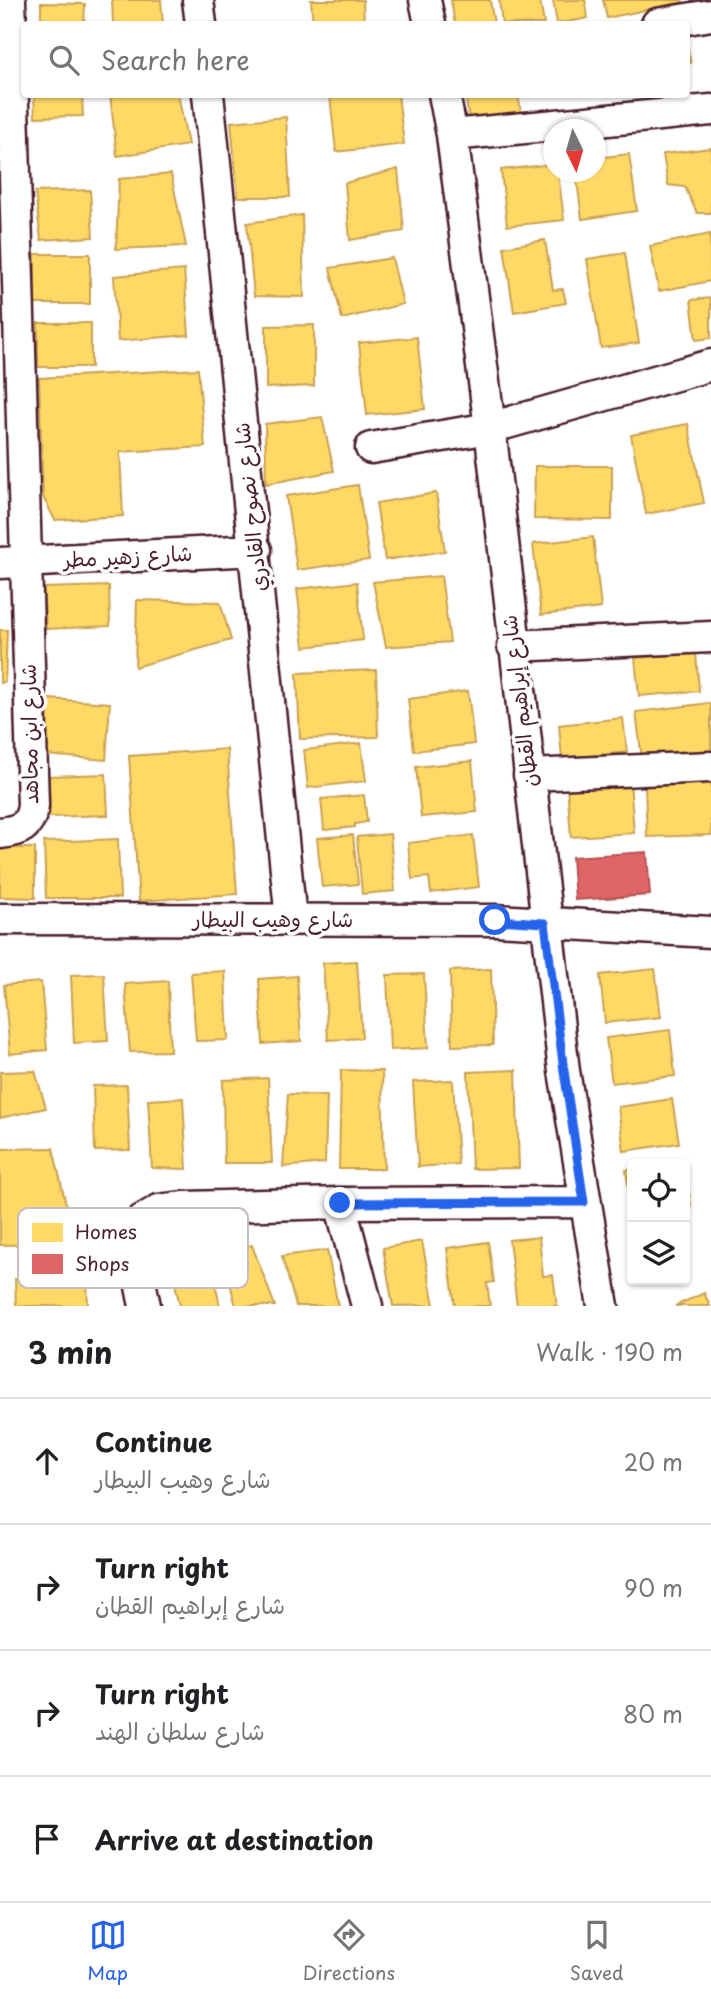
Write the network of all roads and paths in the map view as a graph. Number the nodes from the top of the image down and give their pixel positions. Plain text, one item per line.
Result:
1 (10, 0) edge
2 (198, 0) edge
3 (425, 0) edge
4 (711, 15) edge
5 (201, 21) edge
6 (429, 21) edge
7 (675, 21) edge
8 (214, 98) edge
9 (445, 98) edge
10 (711, 110) edge
11 (452, 135) junction
12 (711, 365) edge
13 (490, 429) junction
14 (371, 447) dead end
15 (256, 550) junction
16 (12, 563) edge
17 (711, 637) edge
18 (513, 646) junction
19 (711, 766) edge
20 (529, 775) junction
21 (8, 832) edge
22 (0, 919) edge
23 (291, 920) junction
24 (545, 923) junction
25 (711, 932) edge
26 (584, 1202) junction
27 (340, 1203) junction
28 (176, 1208) edge
29 (141, 1288) edge
30 (145, 1306) edge
31 (367, 1306) edge
32 (603, 1306) edge

1 - 16 street, شارع ابن مجاهد
2 - 5 street
3 - 6 street
4 - 7 street
8 - 15 street, شارع نصوح القادري
9 - 11 street, شارع إبراهيم القطان
10 - 11 street
11 - 13 street, شارع إبراهيم القطان
12 - 13 street
13 - 14 street
13 - 18 street, شارع إبراهيم القطان
15 - 16 street, شارع زهير مطر
15 - 23 street, شارع نصوح القادري
16 - 21 street, شارع ابن مجاهد
17 - 18 street
18 - 20 street, شارع إبراهيم القطان
19 - 20 street
20 - 24 street, شارع إبراهيم القطان
22 - 23 street, شارع وهيب البيطار
23 - 24 street, شارع وهيب البيطار
24 - 25 street, شارع وهيب البيطار
24 - 26 street, شارع إبراهيم القطان
26 - 27 street
26 - 32 street, شارع إبراهيم القطان
27 - 28 street
27 - 31 street
29 - 30 street

